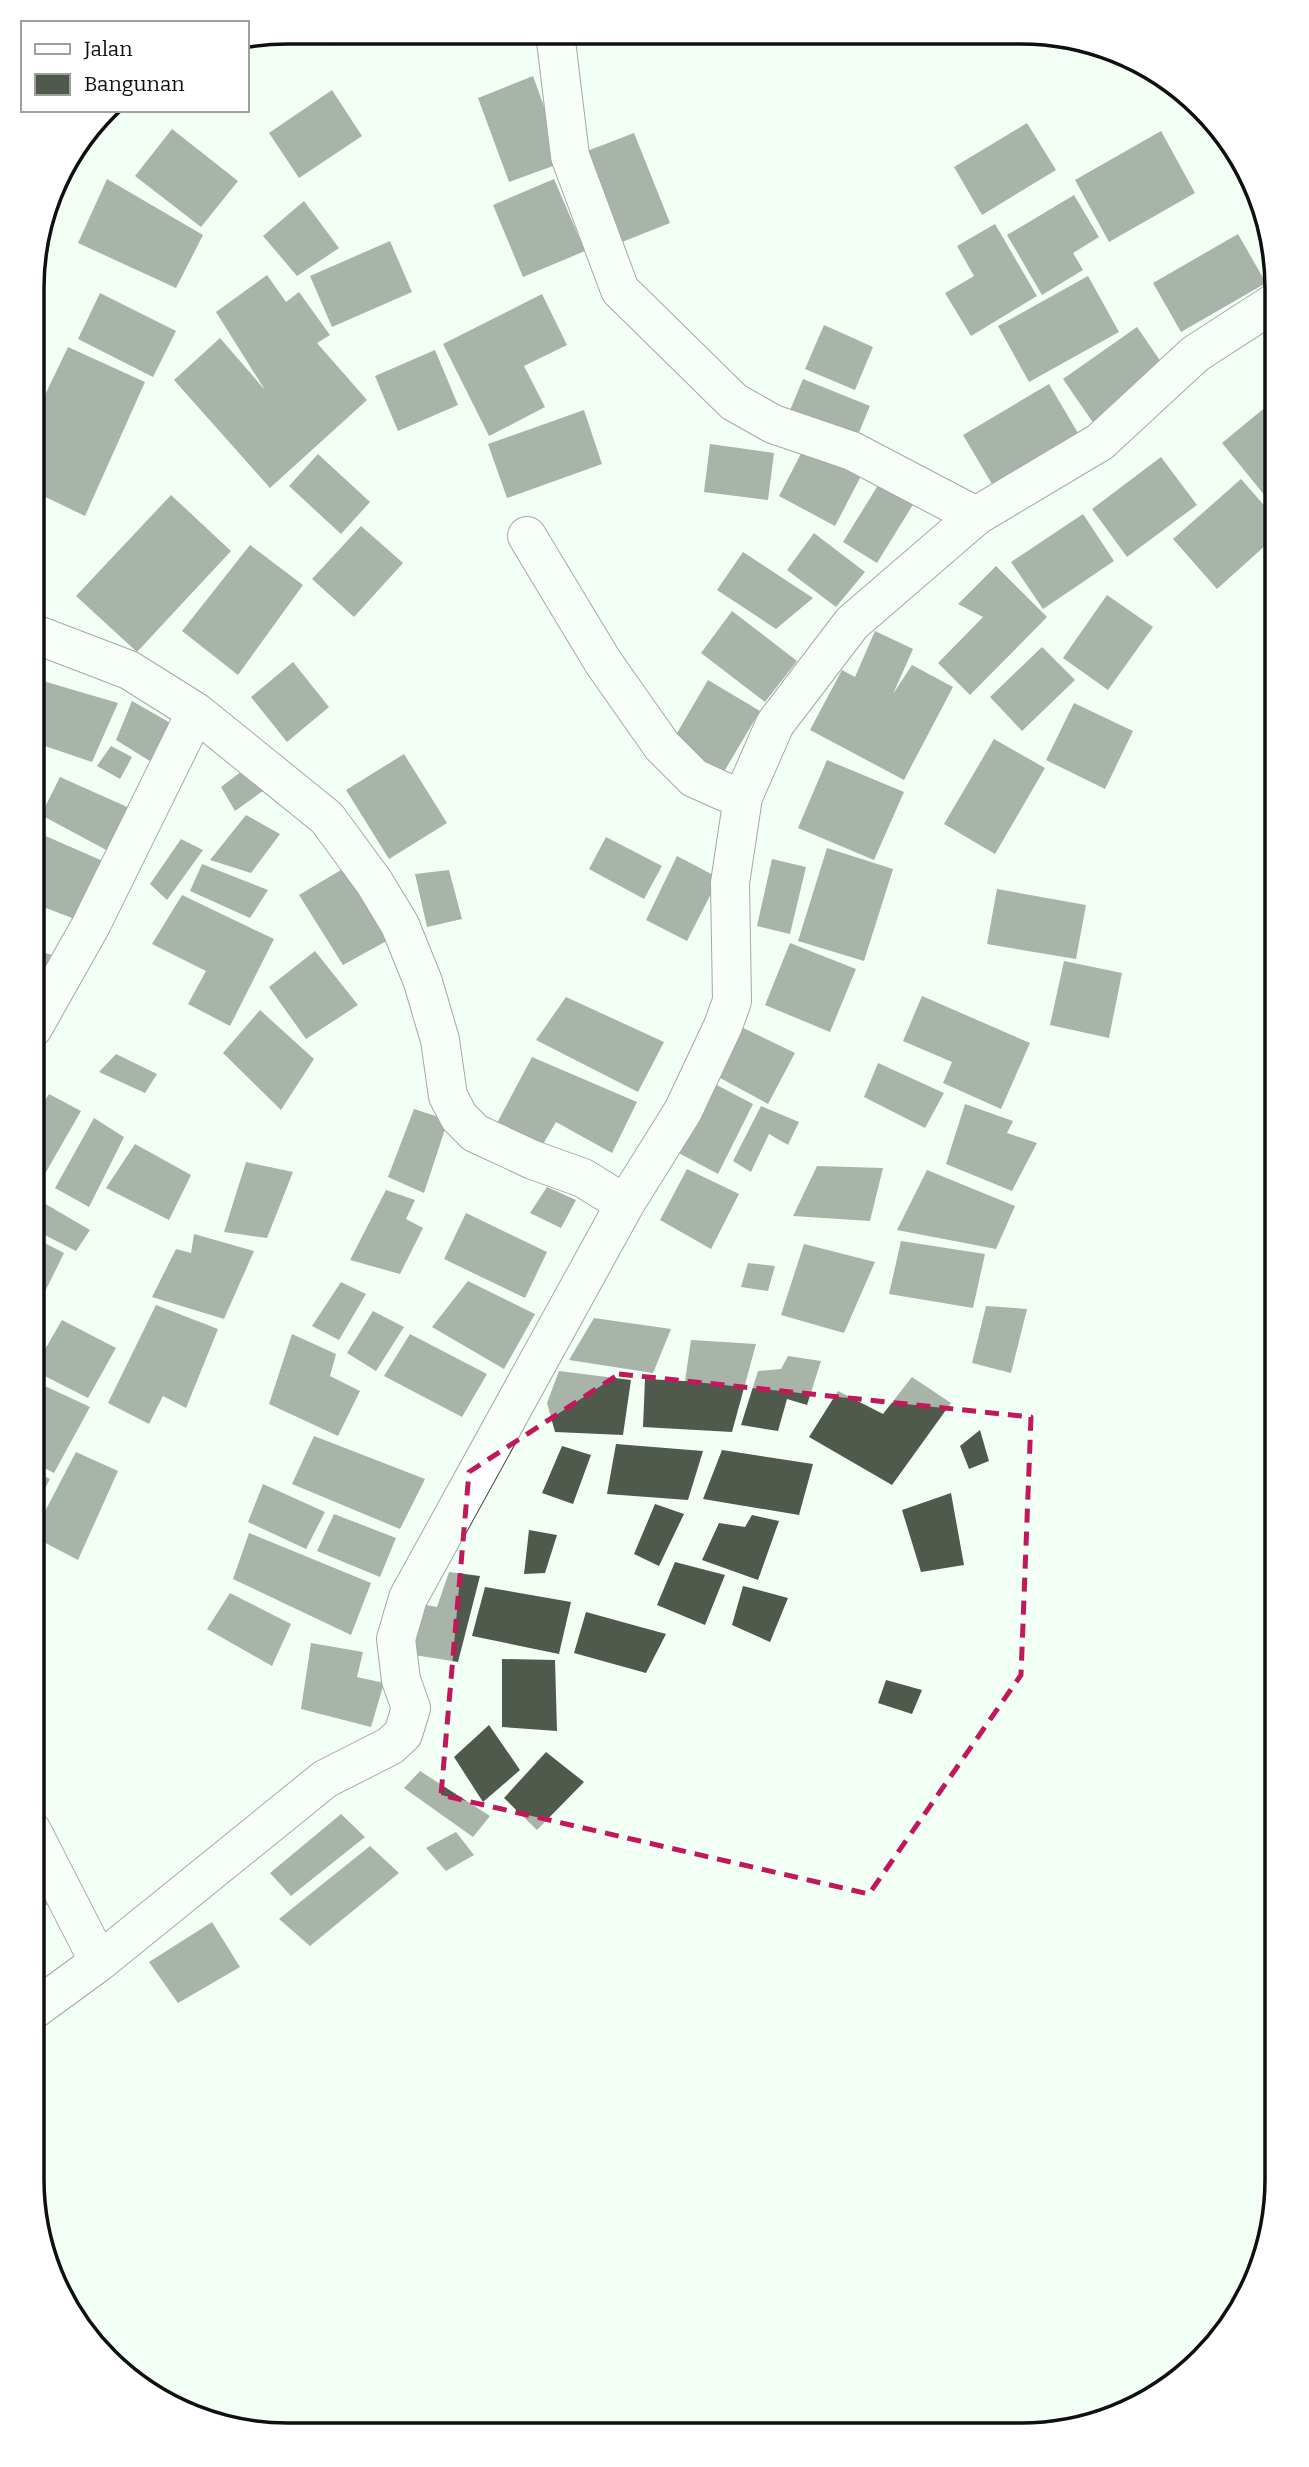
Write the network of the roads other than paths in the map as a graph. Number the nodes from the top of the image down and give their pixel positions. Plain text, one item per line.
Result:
1 (556, 44) edge
2 (1265, 309) edge
3 (976, 516) junction
4 (527, 536) dead end
5 (44, 638) edge
6 (196, 712) junction
7 (743, 797) junction
8 (44, 1008) edge
9 (625, 1204) junction
10 (44, 1854) edge
11 (99, 1962) junction
12 (44, 2002) edge

1 - 3 street
2 - 3 street
3 - 7 street
4 - 7 street
5 - 6 street
6 - 8 street
6 - 9 street
7 - 9 street
9 - 11 street
10 - 11 street
11 - 12 street

